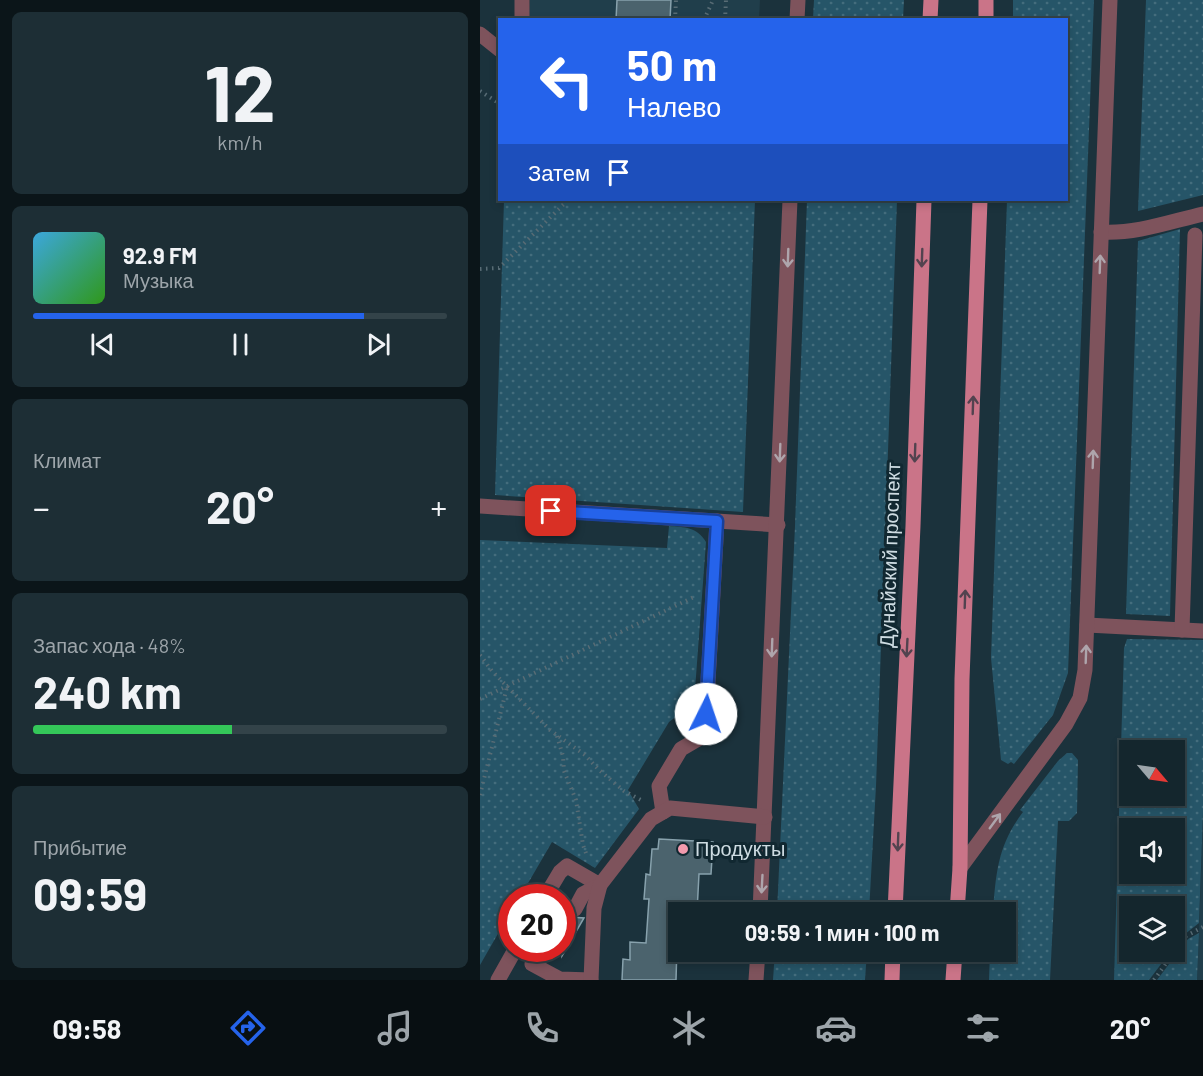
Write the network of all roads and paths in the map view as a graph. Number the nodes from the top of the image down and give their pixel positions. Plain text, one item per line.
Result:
1 (522, 0) edge
2 (676, 0) edge
3 (713, 0) edge
4 (726, 0) edge
5 (798, 0) edge
6 (931, 0) edge
7 (986, 0) edge
8 (1110, 0) edge
9 (522, 18) edge
10 (675, 18) edge
11 (705, 18) edge
12 (725, 18) edge
13 (797, 18) edge
14 (930, 18) edge
15 (986, 18) edge
16 (480, 34) edge
17 (498, 48) edge
18 (480, 91) edge
19 (498, 103) edge
20 (567, 201) edge
21 (790, 201) edge
22 (924, 201) edge
23 (980, 201) edge
24 (1203, 214) edge
25 (1101, 232) junction
26 (1195, 235) dead end
27 (480, 269) edge
28 (1197, 313) edge
29 (480, 506) edge
30 (717, 521) junction
31 (778, 525) junction
32 (697, 595) dead end
33 (1087, 625) junction
34 (1182, 630) junction
35 (1203, 631) edge
36 (480, 654) edge
37 (507, 687) junction
38 (480, 699) edge
39 (557, 735) junction
40 (480, 795) edge
41 (663, 812) junction
42 (765, 817) junction
43 (960, 868) junction
44 (553, 884) edge
45 (600, 885) junction
46 (761, 902) edge
47 (895, 902) edge
48 (958, 902) edge
49 (576, 906) edge
50 (1203, 927) edge
51 (508, 962) edge
52 (757, 962) edge
53 (893, 962) edge
54 (954, 962) edge
55 (532, 964) dead end
56 (498, 980) edge
57 (591, 980) edge
58 (756, 980) edge
59 (892, 980) edge
60 (953, 980) edge
61 (1154, 980) edge

1 - 9 street
2 - 10 path
3 - 11 path
4 - 12 path
5 - 13 street
6 - 14 main road
7 - 15 main road
8 - 25 street
16 - 17 street
18 - 19 path
20 - 27 path
21 -> 31 street
22 -> 47 main road, Дунайский проспект
43 -> 23 main road
24 - 25 street
33 -> 25 street
26 - 28 street
28 - 34 street
29 - 30 street
30 - 31 street
30 - 41 street
31 -> 42 street
32 - 37 path
33 - 34 street
43 -> 33 street
34 - 35 street
36 - 37 path
37 - 38 path
37 - 39 path
37 - 40 path
39 - 41 path
39 - 45 path
41 - 42 street
41 - 45 street
42 -> 46 street
43 - 48 main road
44 - 45 street
45 - 49 street
45 - 57 street
50 - 61 path
51 - 56 street
52 - 58 street
53 - 59 main road
54 - 60 main road
55 - 57 street

